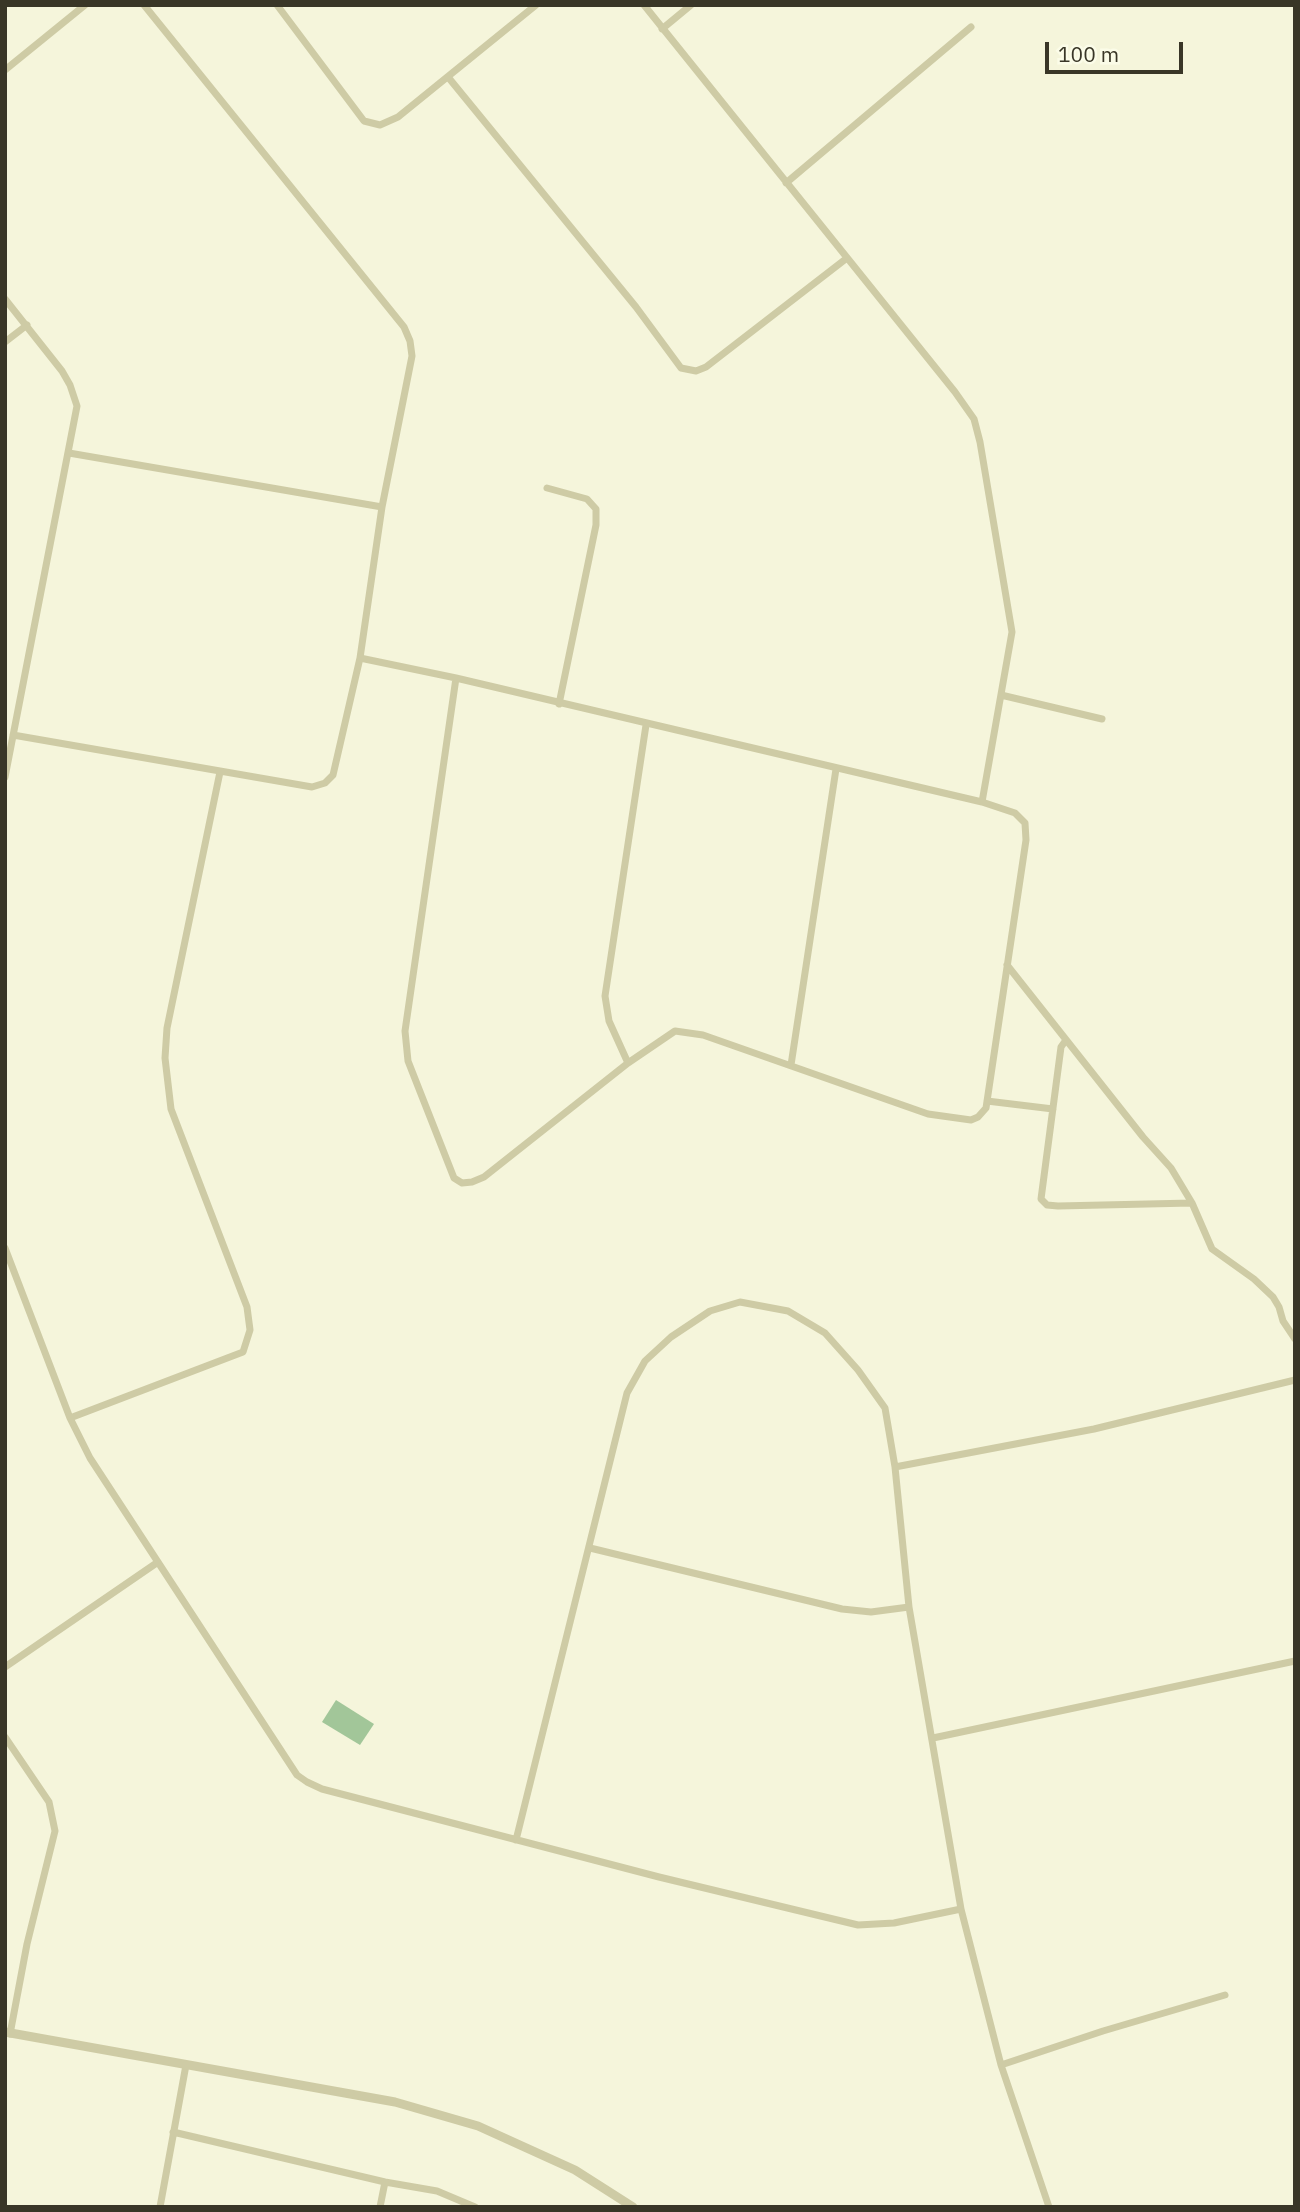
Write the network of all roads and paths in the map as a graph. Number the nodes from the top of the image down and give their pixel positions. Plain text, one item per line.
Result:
1 (85, 5) edge
2 (144, 5) edge
3 (277, 5) edge
4 (536, 5) edge
5 (644, 5) edge
6 (691, 5) edge
7 (971, 27) dead end
8 (662, 29) junction
9 (5, 69) edge
10 (448, 77) junction
11 (786, 183) junction
12 (847, 258) junction
13 (5, 299) edge
14 (27, 325) junction
15 (5, 342) edge
16 (69, 453) junction
17 (547, 488) dead end
18 (382, 507) junction
19 (360, 658) junction
20 (456, 678) junction
21 (1002, 695) junction
22 (559, 704) junction
23 (1102, 719) dead end
24 (646, 725) junction
25 (13, 735) junction
26 (836, 769) junction
27 (220, 772) junction
28 (5, 777) edge
29 (982, 802) junction
30 (1007, 965) junction
31 (1066, 1040) junction
32 (628, 1063) junction
33 (790, 1065) junction
34 (987, 1101) junction
35 (1053, 1109) junction
36 (1192, 1203) junction
37 (5, 1248) edge
38 (1295, 1339) edge
39 (1295, 1380) edge
40 (70, 1418) junction
41 (895, 1467) junction
42 (590, 1548) junction
43 (158, 1562) junction
44 (909, 1607) junction
45 (1295, 1661) edge
46 (5, 1667) edge
47 (5, 1737) edge
48 (933, 1738) junction
49 (516, 1840) junction
50 (961, 1909) junction
51 (1225, 1995) dead end
52 (8, 2033) edge
53 (186, 2065) junction
54 (1001, 2065) junction
55 (173, 2132) junction
56 (385, 2182) junction
57 (160, 2207) edge
58 (380, 2207) edge
59 (475, 2207) edge
60 (633, 2207) edge
61 (1049, 2207) edge

1 - 9 street
2 - 18 street
3 - 10 street
4 - 10 street
5 - 8 street
6 - 8 street
7 - 11 street
8 - 11 street
10 - 12 street
11 - 12 street
12 - 21 street
13 - 14 street
14 - 15 street
14 - 16 street
16 - 18 street
16 - 25 street
17 - 22 street
18 - 19 street
19 - 20 street
19 - 27 street
20 - 22 street
20 - 32 street
21 - 23 street
21 - 29 street
22 - 24 street
24 - 26 street
24 - 32 street
25 - 27 street
25 - 28 street
26 - 29 street
26 - 33 street
27 - 40 street
29 - 30 street
30 - 31 street
30 - 34 street
31 - 35 street
31 - 36 street
32 - 33 street
33 - 34 street
34 - 35 street
35 - 36 street
36 - 38 street
37 - 40 street
39 - 41 street
40 - 43 street
41 - 42 street
41 - 44 street
42 - 44 street
42 - 49 street
43 - 46 street
43 - 49 street
44 - 48 street
45 - 48 street
47 - 52 street
48 - 50 street
49 - 50 street
50 - 54 street
51 - 54 street
52 - 53 street
53 - 55 street
53 - 60 street
54 - 61 street
55 - 56 street
55 - 57 street
56 - 58 street
56 - 59 street

